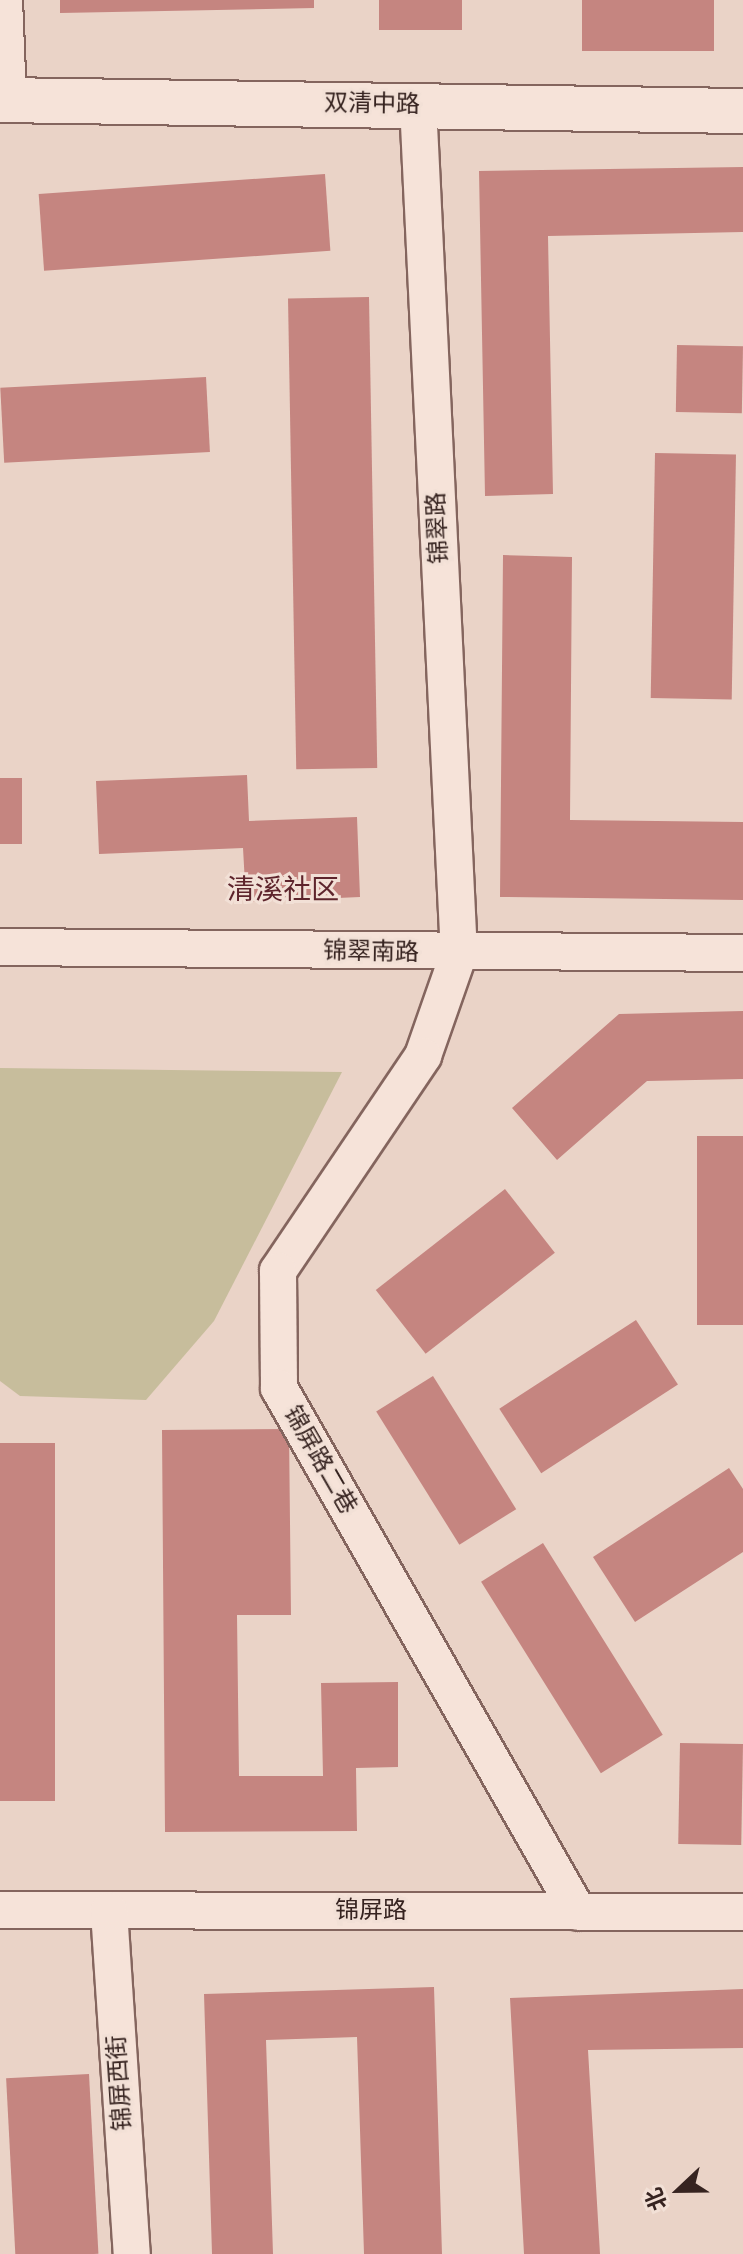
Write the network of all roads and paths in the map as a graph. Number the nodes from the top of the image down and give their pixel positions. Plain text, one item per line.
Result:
1 (4, 0) edge
2 (4, 100) edge
3 (418, 104) junction
4 (743, 111) edge
5 (0, 947) edge
6 (459, 953) junction
7 (743, 953) edge
8 (0, 1910) edge
9 (109, 1911) junction
10 (578, 1912) junction
11 (743, 1912) edge
12 (132, 2254) edge

1 - 2 street
2 - 3 street, 双清中路
3 - 4 street, 双清中路
3 - 6 street, 锦翠路
5 - 6 street, 锦翠南路
6 - 7 street, 锦翠南路
6 - 10 street, 锦屏路二巷
8 - 9 street, 锦屏路
9 - 10 street, 锦屏路
9 - 12 street, 锦屏西街
10 - 11 street, 锦屏路

